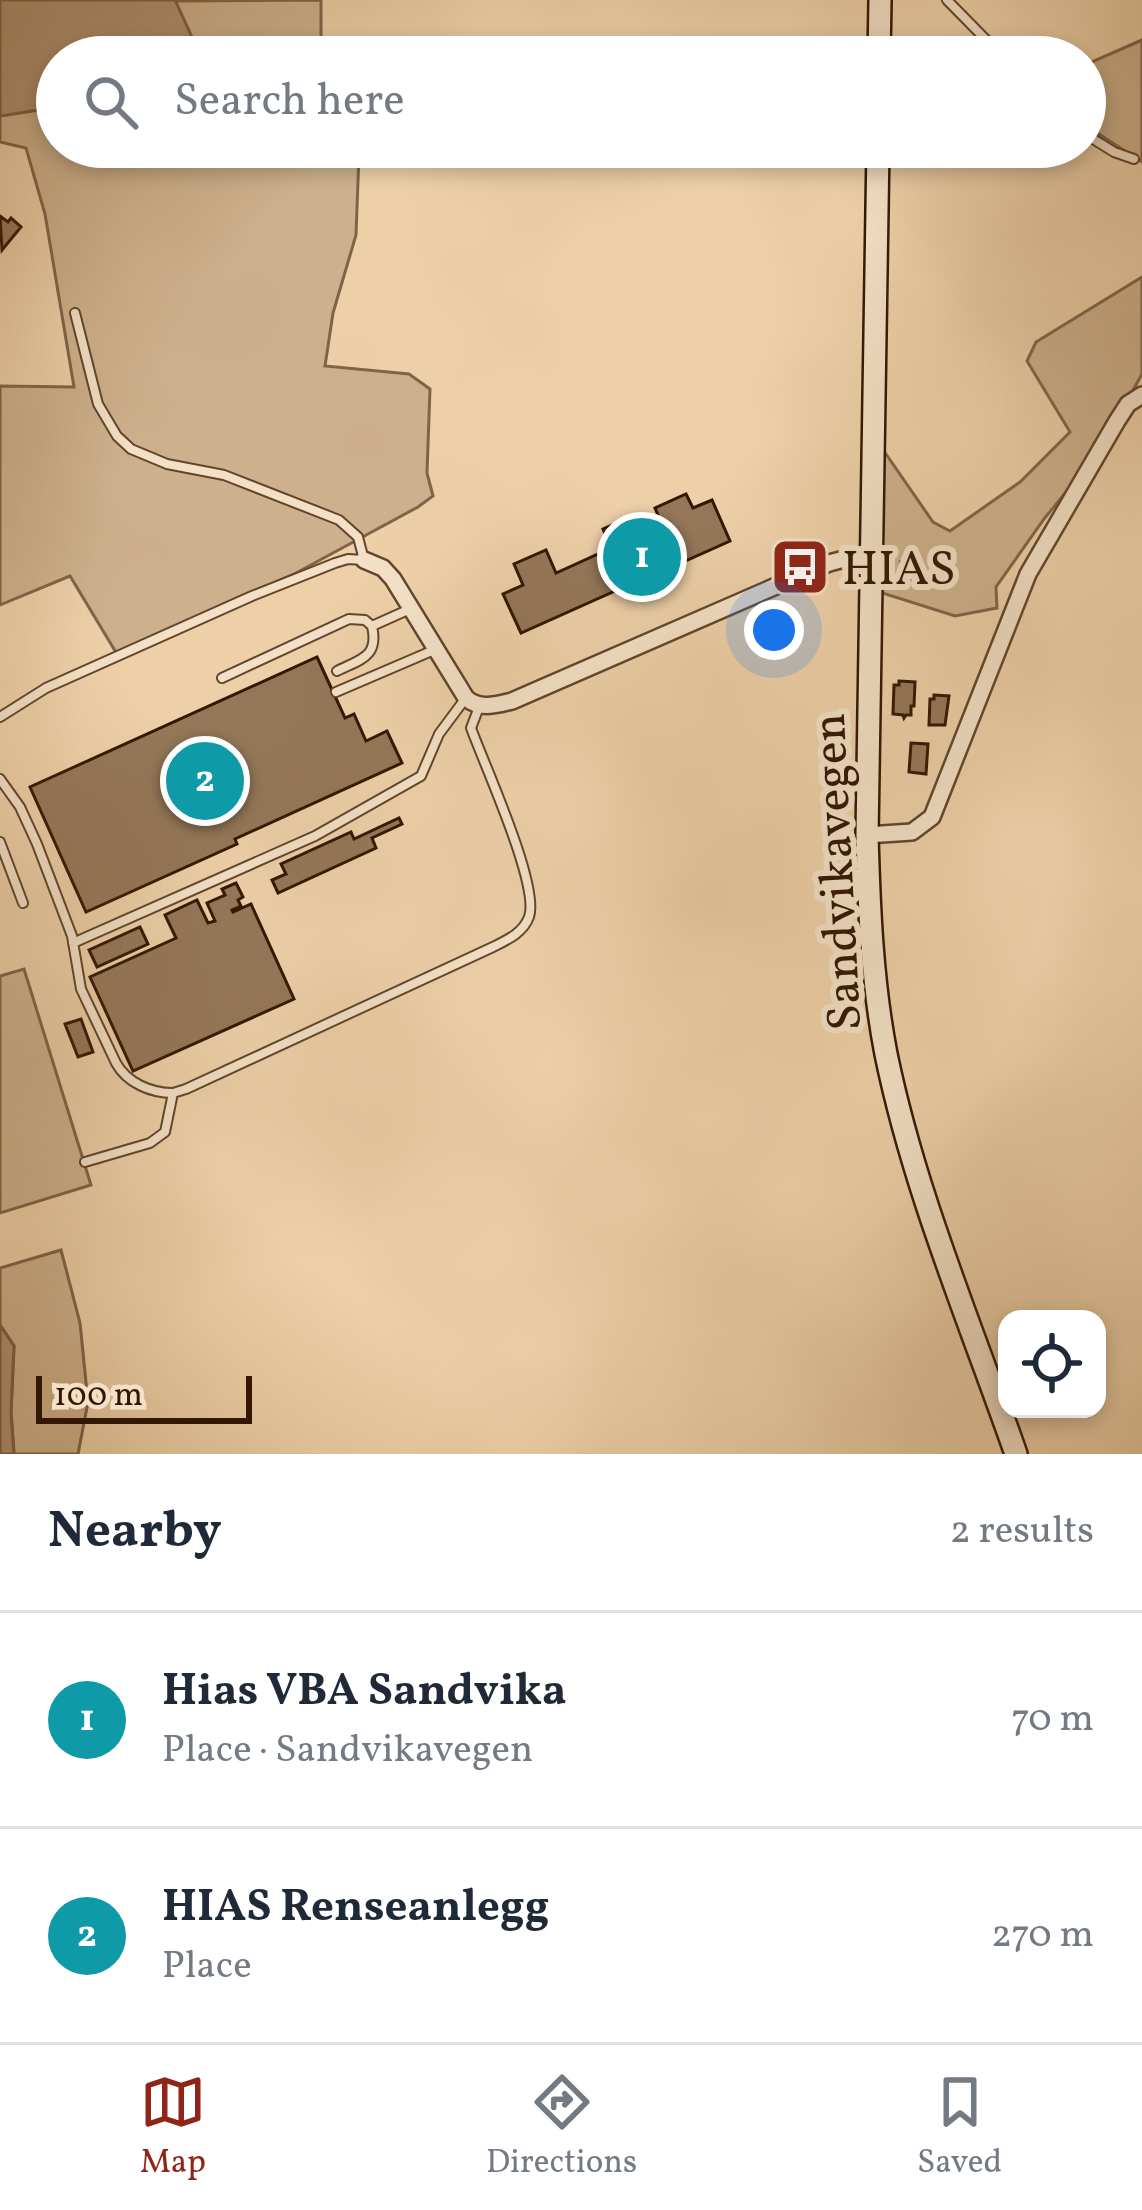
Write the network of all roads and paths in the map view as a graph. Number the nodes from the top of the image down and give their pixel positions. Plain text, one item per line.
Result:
1 (880, 0) edge
2 (947, 0) edge
3 (879, 36) edge
4 (982, 36) edge
5 (1106, 147) edge
6 (1134, 159) dead end
7 (878, 168) edge
8 (75, 313) dead end
9 (1142, 394) edge
10 (871, 553) junction
11 (364, 560) junction
12 (411, 608) junction
13 (372, 626) junction
14 (436, 650) junction
15 (337, 671) dead end
16 (222, 678) dead end
17 (336, 692) dead end
18 (473, 701) junction
19 (0, 717) edge
20 (0, 779) edge
21 (867, 835) junction
22 (0, 842) edge
23 (23, 903) dead end
24 (74, 944) junction
25 (173, 1093) junction
26 (85, 1162) dead end
27 (1016, 1454) edge

1 - 3 main road
2 - 4 lane
5 - 6 lane
7 - 10 main road, Sandvikavegen
8 - 11 lane
9 - 21 street
10 - 18 street
10 - 21 main road, Sandvikavegen
11 - 12 street
11 - 19 lane
12 - 13 lane
12 - 14 street
13 - 15 lane
13 - 16 lane
14 - 17 lane
14 - 18 street
18 - 24 lane
18 - 25 lane
20 - 24 lane
21 - 27 main road, Sandvikavegen
22 - 23 lane
24 - 25 lane
25 - 26 lane

